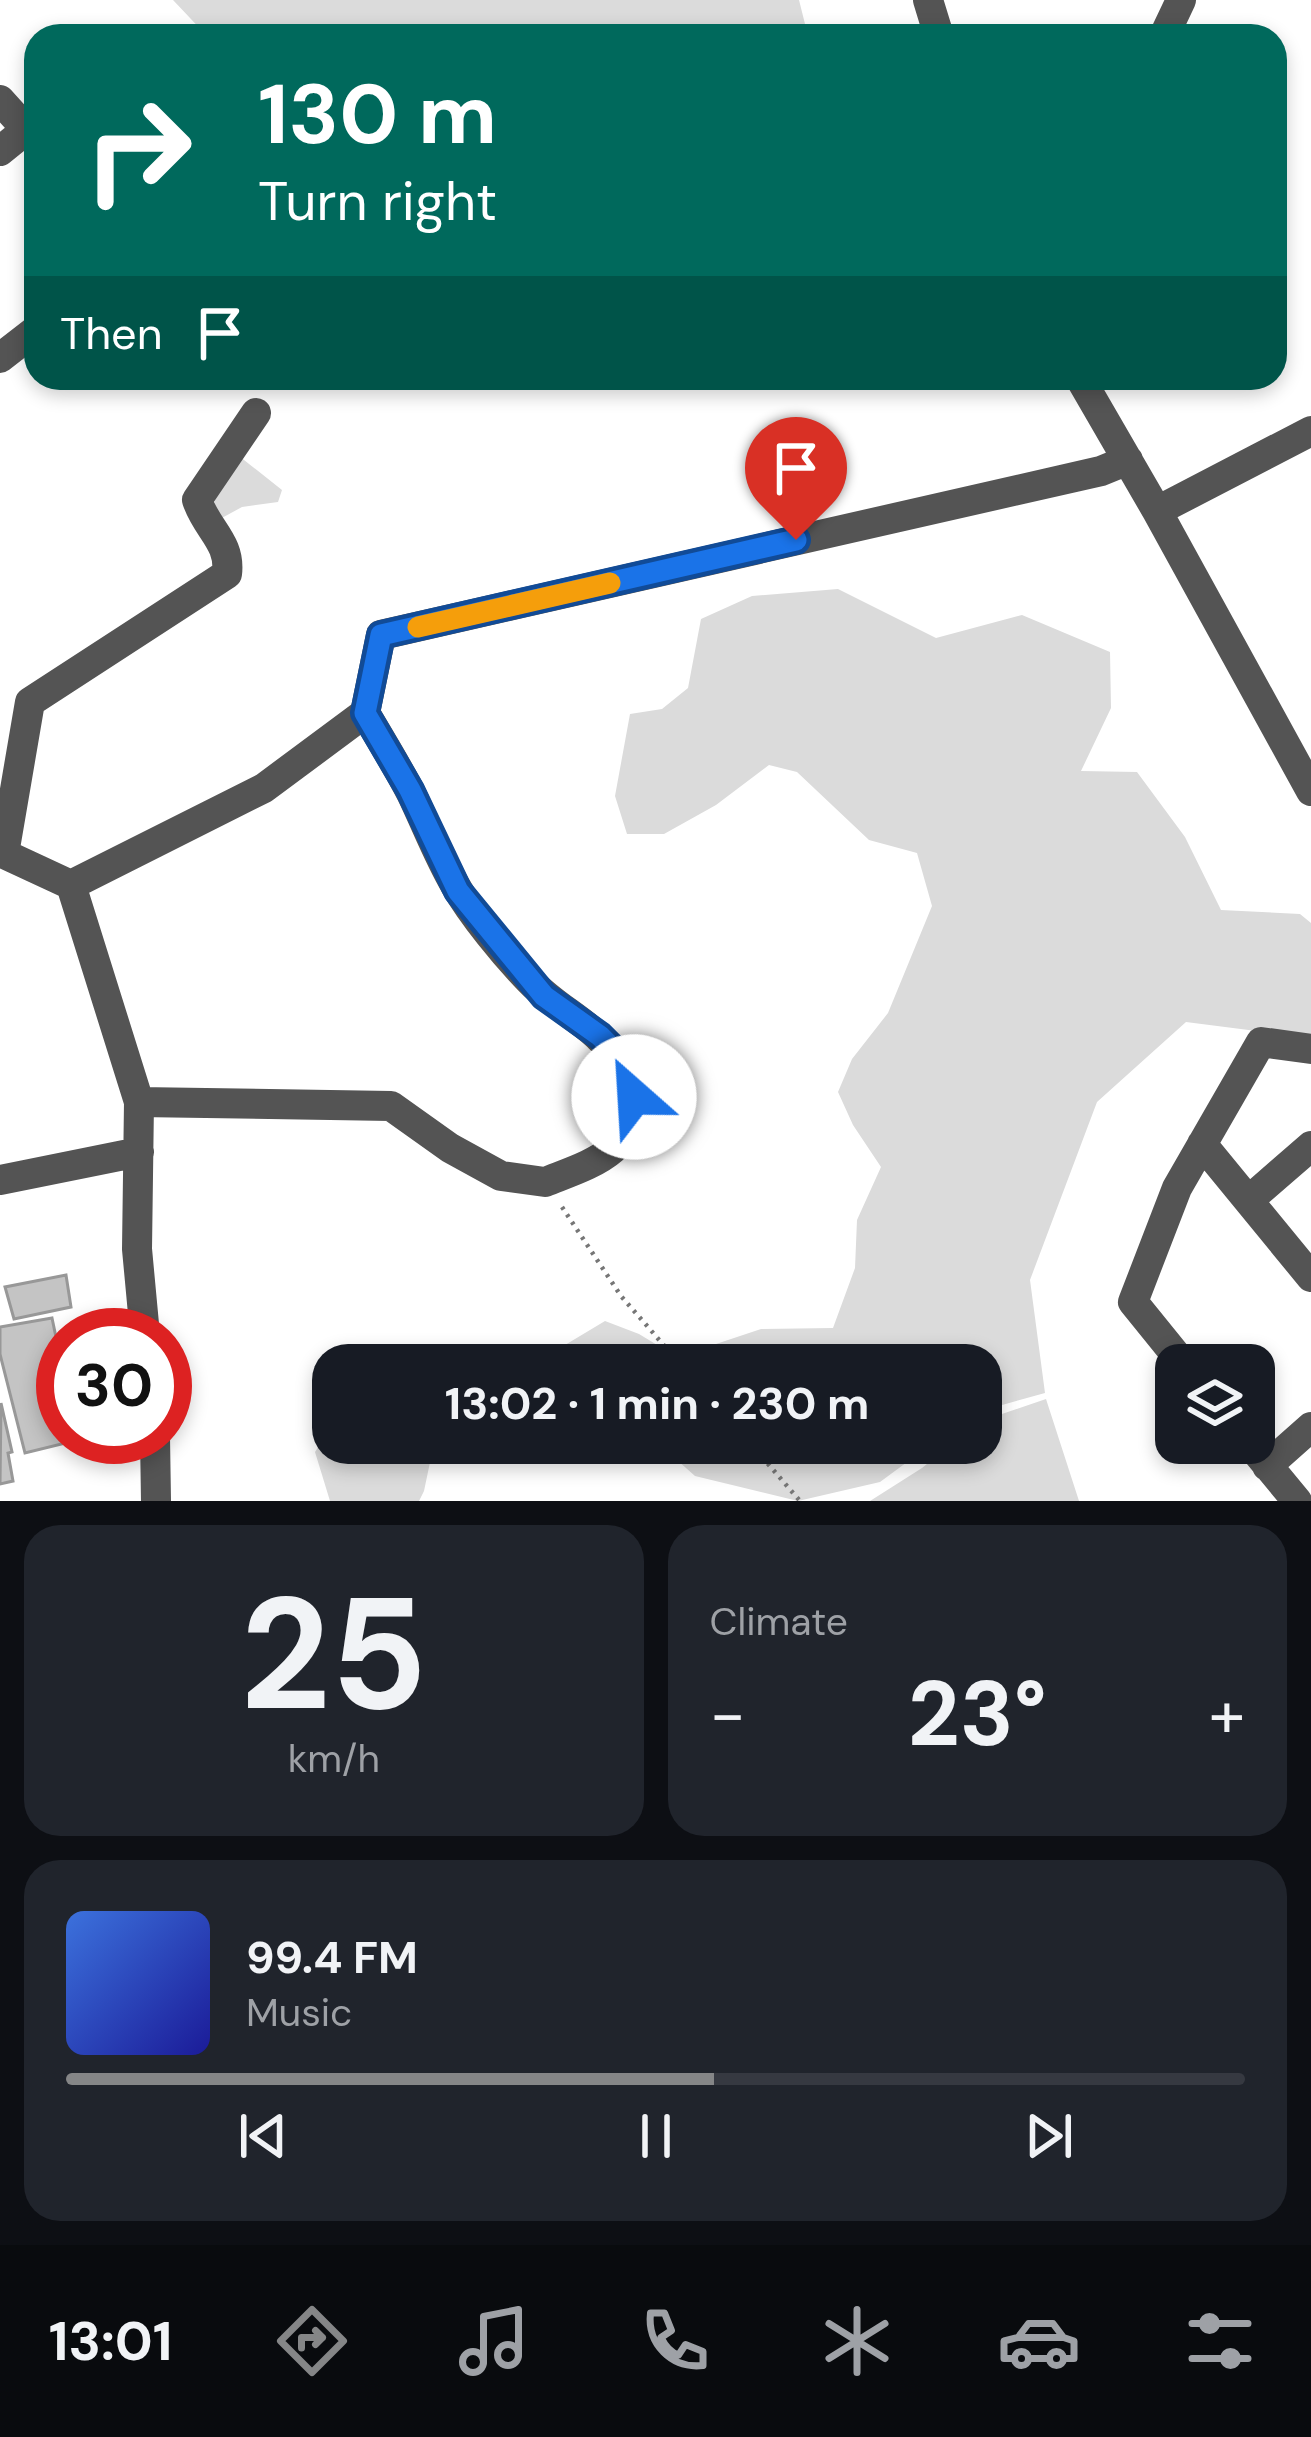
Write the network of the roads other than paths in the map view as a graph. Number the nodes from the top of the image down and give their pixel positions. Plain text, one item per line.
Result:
1 (0, 100) edge
2 (24, 127) edge
3 (24, 339) edge
4 (0, 358) edge
5 (1087, 390) edge
6 (256, 413) dead end
7 (1311, 431) edge
8 (1128, 460) junction
9 (1157, 511) junction
10 (365, 713) junction
11 (1311, 791) edge
12 (2, 853) edge
13 (71, 886) junction
14 (1311, 1049) edge
15 (139, 1102) junction
16 (1202, 1144) junction
17 (1311, 1146) edge
18 (139, 1152) junction
19 (0, 1180) edge
20 (1249, 1200) junction
21 (1311, 1277) edge
22 (142, 1308) edge
23 (1167, 1344) edge
24 (1311, 1427) edge
25 (1275, 1445) edge
26 (155, 1464) edge
27 (1266, 1464) edge
28 (156, 1501) edge
29 (1297, 1501) edge

1 - 2 street
3 - 4 street
5 - 8 street
6 - 12 street
7 - 9 street
8 - 9 street
8 - 10 street
9 - 11 street
10 - 13 street
10 - 15 street
12 - 13 street
13 - 15 street
14 - 16 street
15 - 18 street
16 - 20 street
16 - 23 street
17 - 20 street
18 - 19 street
18 - 22 street
20 - 21 street
24 - 25 street
26 - 28 street
27 - 29 street

